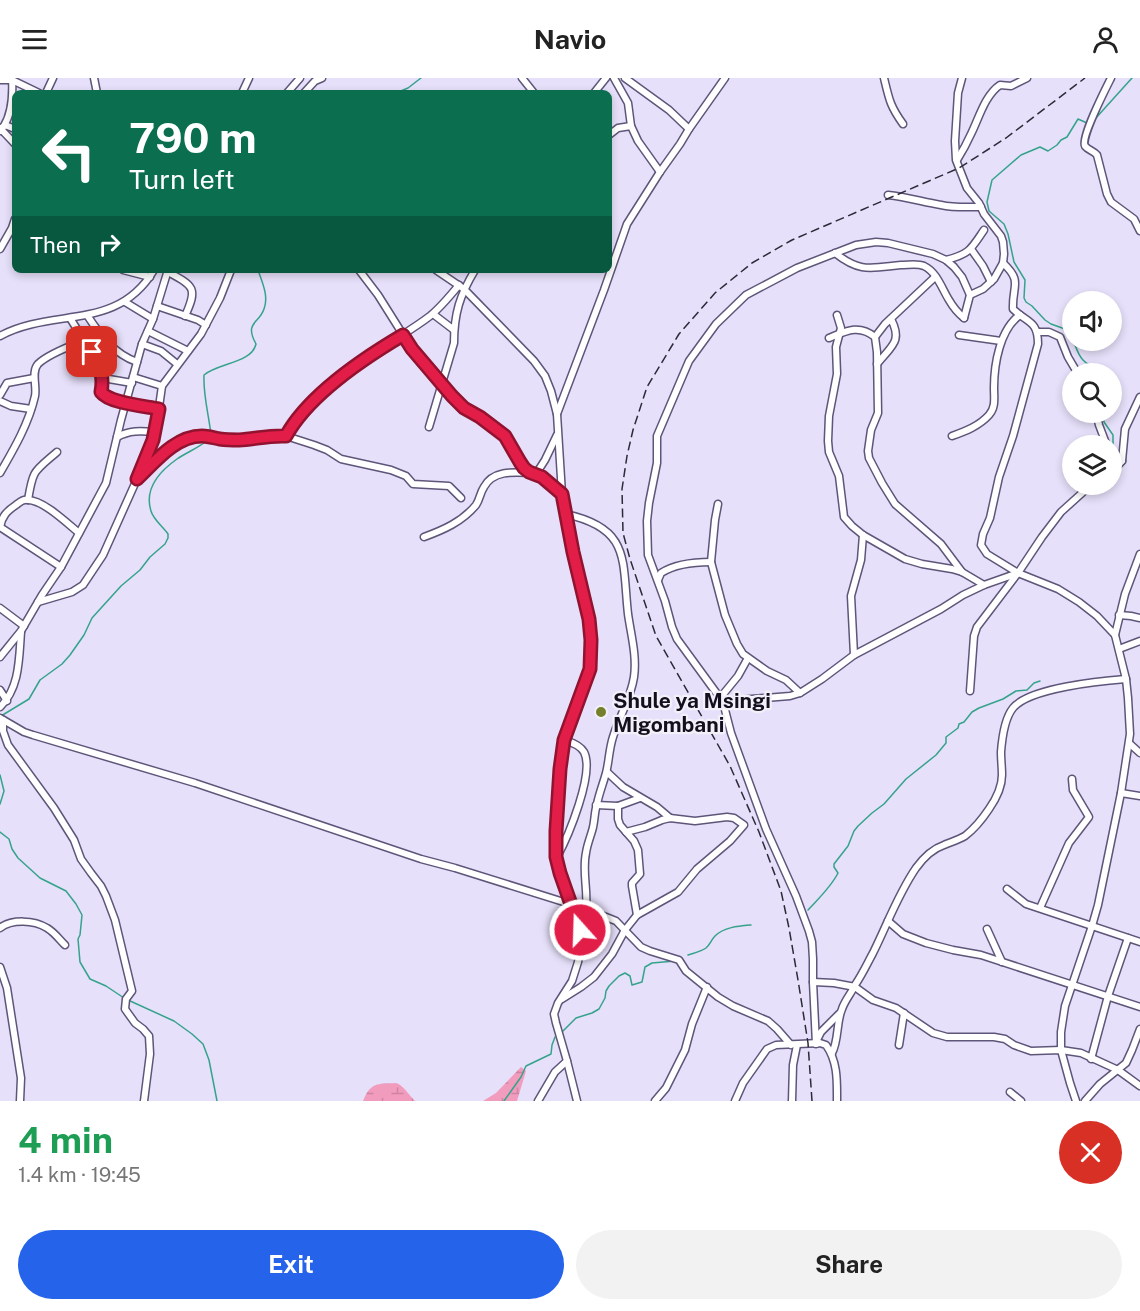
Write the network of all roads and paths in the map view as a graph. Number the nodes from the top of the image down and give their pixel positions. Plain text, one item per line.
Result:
1 (300, 78) edge
2 (322, 78) edge
3 (522, 78) edge
4 (606, 78) edge
5 (614, 78) edge
6 (625, 78) edge
7 (725, 78) edge
8 (884, 78) edge
9 (962, 78) edge
10 (1027, 78) edge
11 (1111, 78) edge
12 (12, 79) edge
13 (0, 80) edge
14 (33, 90) edge
15 (290, 90) edge
16 (307, 90) edge
17 (532, 90) edge
18 (596, 90) edge
19 (903, 124) dead end
20 (631, 126) junction
21 (2, 128) edge
22 (689, 129) junction
23 (612, 133) edge
24 (12, 140) edge
25 (957, 160) junction
26 (660, 172) junction
27 (888, 195) dead end
28 (981, 207) junction
29 (12, 228) edge
30 (984, 230) dead end
31 (1140, 231) edge
32 (1, 245) edge
33 (971, 249) junction
34 (835, 254) junction
35 (933, 254) junction
36 (612, 256) edge
37 (946, 260) junction
38 (1003, 263) junction
39 (928, 269) junction
40 (135, 273) edge
41 (152, 273) edge
42 (167, 273) edge
43 (171, 273) edge
44 (230, 273) edge
45 (361, 273) edge
46 (441, 273) edge
47 (473, 273) edge
48 (606, 273) edge
49 (150, 277) junction
50 (936, 277) junction
51 (991, 282) junction
52 (462, 287) junction
53 (970, 295) junction
54 (125, 302) junction
55 (157, 306) junction
56 (433, 314) junction
57 (87, 315) junction
58 (837, 315) dead end
59 (1020, 315) junction
60 (185, 316) junction
61 (70, 318) junction
62 (153, 319) junction
63 (891, 319) junction
64 (206, 325) junction
65 (454, 330) junction
66 (148, 331) junction
67 (1038, 332) junction
68 (1, 334) edge
69 (840, 334) junction
70 (403, 335) junction
71 (959, 335) dead end
72 (875, 337) junction
73 (829, 338) dead end
74 (84, 341) junction
75 (1001, 341) junction
76 (142, 344) junction
77 (188, 351) junction
78 (136, 362) junction
79 (1072, 363) edge
80 (177, 364) junction
81 (877, 364) junction
82 (34, 378) junction
83 (103, 378) junction
84 (133, 380) junction
85 (442, 385) junction
86 (162, 386) junction
87 (0, 394) edge
88 (1140, 397) edge
89 (0, 401) edge
90 (125, 403) junction
91 (31, 409) junction
92 (159, 409) junction
93 (557, 414) junction
94 (429, 427) dead end
95 (155, 432) junction
96 (558, 433) junction
97 (286, 436) junction
98 (952, 436) dead end
99 (117, 437) junction
100 (57, 452) dead end
101 (1122, 461) edge
102 (0, 472) edge
103 (535, 474) junction
104 (137, 479) junction
105 (562, 494) junction
106 (1080, 495) edge
107 (461, 498) dead end
108 (28, 500) junction
109 (718, 504) dead end
110 (566, 514) junction
111 (0, 527) edge
112 (79, 533) junction
113 (863, 535) junction
114 (424, 537) dead end
115 (1140, 554) edge
116 (711, 562) junction
117 (61, 567) junction
118 (963, 572) junction
119 (1018, 573) junction
120 (658, 580) junction
121 (984, 585) junction
122 (38, 602) junction
123 (0, 608) edge
124 (1119, 615) junction
125 (1140, 618) edge
126 (22, 628) junction
127 (1115, 634) junction
128 (1140, 641) edge
129 (1119, 649) junction
130 (854, 655) junction
131 (0, 657) edge
132 (748, 658) junction
133 (1126, 679) junction
134 (0, 690) edge
135 (970, 691) dead end
136 (800, 693) junction
137 (7, 700) junction
138 (722, 700) junction
139 (0, 707) edge
140 (2, 719) edge
141 (1140, 731) edge
142 (1130, 734) junction
143 (564, 740) junction
144 (1130, 744) junction
145 (1140, 753) edge
146 (607, 771) junction
147 (1072, 779) dead end
148 (1121, 793) junction
149 (1140, 796) edge
150 (640, 798) junction
151 (596, 805) junction
152 (618, 806) junction
153 (670, 818) junction
154 (626, 832) junction
155 (556, 857) junction
156 (1007, 889) dead end
157 (571, 905) junction
158 (1040, 908) junction
159 (586, 909) junction
160 (637, 915) junction
161 (888, 921) junction
162 (1092, 926) junction
163 (0, 928) edge
164 (987, 929) dead end
165 (580, 930) junction
166 (625, 930) junction
167 (1128, 938) junction
168 (1140, 942) edge
169 (65, 945) dead end
170 (1002, 962) junction
171 (0, 968) edge
172 (813, 982) junction
173 (1072, 984) junction
174 (706, 987) junction
175 (855, 987) junction
176 (1108, 996) junction
177 (560, 1000) junction
178 (1140, 1006) edge
179 (840, 1012) junction
180 (904, 1013) junction
181 (1140, 1029) edge
182 (816, 1044) junction
183 (898, 1044) dead end
184 (794, 1045) junction
185 (1061, 1050) junction
186 (832, 1053) junction
187 (1091, 1059) junction
188 (567, 1061) junction
189 (1118, 1070) junction
190 (1140, 1086) edge
191 (1010, 1092) dead end
192 (20, 1101) edge
193 (144, 1101) edge
194 (538, 1101) edge
195 (577, 1101) edge
196 (655, 1101) edge
197 (735, 1101) edge
198 (792, 1101) edge
199 (837, 1101) edge
200 (1021, 1101) edge
201 (1076, 1101) edge
202 (1085, 1101) edge

1 - 15 street
2 - 16 street
3 - 17 street
4 - 18 street
5 - 20 street
6 - 22 street
7 - 22 street
8 - 19 street
9 - 25 street
10 - 25 street
11 - 31 street
12 - 13 street
12 - 14 street
12 - 21 street
20 - 23 street
20 - 26 street
21 - 24 street
22 - 26 street
25 - 28 street
26 - 36 street
27 - 28 street
28 - 38 street
29 - 32 street
30 - 33 street
33 - 37 street
33 - 51 street
34 - 35 street
34 - 39 street
34 - 120 street
35 - 37 street
35 - 39 street
37 - 53 street
38 - 51 street
38 - 59 street
39 - 50 street
40 - 49 street
41 - 49 street
42 - 55 street
43 - 60 street
44 - 64 street
45 - 70 street
46 - 52 street
47 - 52 street
48 - 93 street
49 - 54 street
50 - 53 street
50 - 63 street
51 - 53 street
52 - 56 street
52 - 65 street
52 - 93 street
54 - 57 street
54 - 62 street
55 - 60 street
55 - 62 street
56 - 65 street
56 - 70 street
57 - 61 street
57 - 78 street
58 - 69 street
59 - 67 street
59 - 75 street
60 - 64 street
61 - 68 street
61 - 74 street
62 - 66 street
63 - 72 street
63 - 81 street
64 - 77 street
65 - 85 street
66 - 76 street
66 - 77 street
67 - 79 street
67 - 119 street
69 - 72 street
69 - 73 street
69 - 113 street
70 - 85 street
70 - 97 street
71 - 75 street
72 - 81 street
74 - 82 street
74 - 83 street
75 - 98 street
76 - 78 street
76 - 80 street
77 - 80 street
78 - 84 street
80 - 86 street
81 - 118 street
82 - 87 street
82 - 91 street
83 - 84 street
83 - 90 street
84 - 86 street
84 - 90 street
85 - 94 street
85 - 103 street
86 - 92 street
88 - 101 street
89 - 91 street
90 - 92 street
90 - 99 street
91 - 102 street
92 - 95 street
93 - 96 street
95 - 99 street
95 - 104 street
96 - 103 street
96 - 105 street
97 - 104 street
97 - 107 street
99 - 112 street
100 - 108 street
103 - 105 street
103 - 114 street
104 - 122 street
105 - 110 street
106 - 119 street
108 - 111 street
108 - 112 street
109 - 116 street
110 - 143 street
110 - 146 street
111 - 117 street
112 - 117 street
113 - 118 street
113 - 130 street
115 - 124 street
116 - 120 street
116 - 132 street
117 - 122 street
118 - 121 street
119 - 121 street
119 - 127 street
119 - 135 street
120 - 138 street
121 - 130 street
122 - 126 street
123 - 126 street
124 - 125 street
124 - 127 street
126 - 131 street
126 - 137 street
127 - 129 street
128 - 129 street
129 - 133 street
130 - 136 street
132 - 136 street
132 - 138 street
133 - 142 street
133 - 161 street
134 - 137 street
136 - 138 street
137 - 139 street
138 - 172 street
140 - 157 street
140 - 193 street
141 - 142 street
142 - 144 street
143 - 155 street
143 - 155 street
144 - 145 street
144 - 148 street
146 - 150 street
146 - 151 street
147 - 158 street
148 - 149 street
148 - 162 street
150 - 152 street
150 - 153 street
151 - 152 street
151 - 159 street
152 - 154 street
153 - 154 street
153 - 160 street
154 - 160 street
155 - 157 street
156 - 158 street
157 - 159 street
157 - 165 street
158 - 162 street
159 - 165 street
159 - 166 street
160 - 166 street
161 - 170 street
161 - 175 street
162 - 167 street
162 - 173 street
163 - 169 street
164 - 170 street
165 - 177 street
166 - 174 street
166 - 177 street
167 - 168 street
167 - 176 street
170 - 173 street
171 - 192 street
172 - 175 street
172 - 182 street
173 - 176 street
173 - 185 street
174 - 184 street
174 - 196 street
175 - 179 street
175 - 180 street
176 - 178 street
176 - 187 street
177 - 188 street
179 - 182 street
179 - 186 street
180 - 183 street
180 - 185 street
181 - 189 street
182 - 184 street
182 - 186 street
184 - 197 street
184 - 198 street
185 - 187 street
185 - 201 street
186 - 199 street
187 - 189 street
188 - 194 street
188 - 195 street
189 - 190 street
189 - 202 street
191 - 200 street

